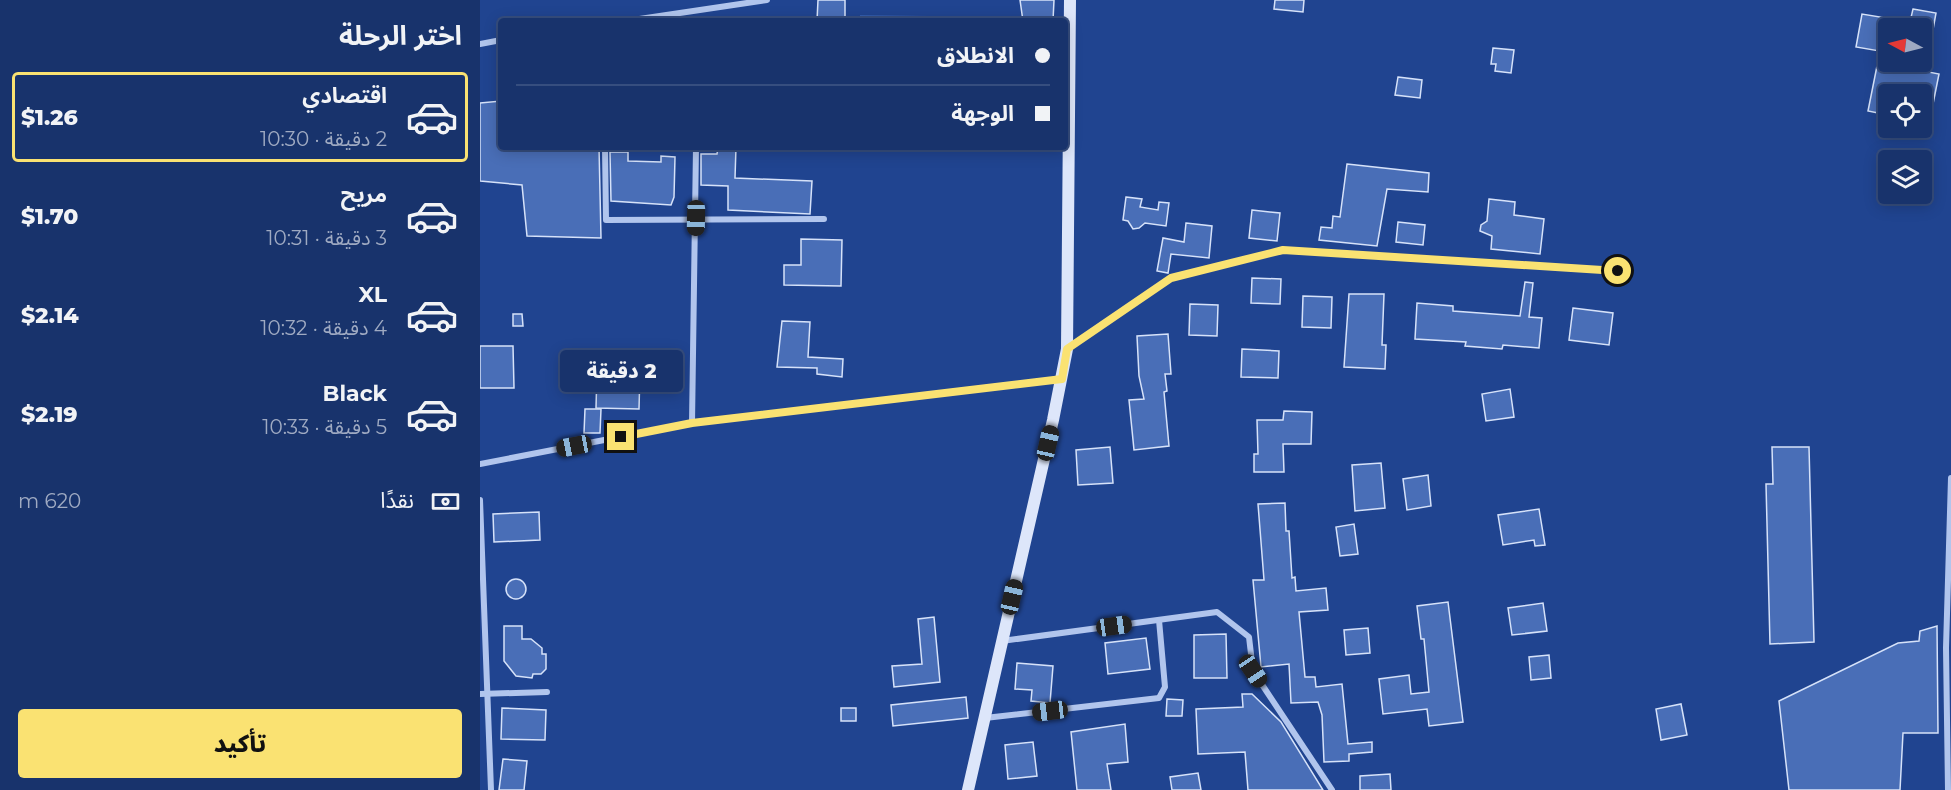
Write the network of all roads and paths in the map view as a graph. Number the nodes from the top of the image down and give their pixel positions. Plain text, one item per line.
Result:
1 (767, 0) edge
2 (1070, 0) edge
3 (714, 4) edge
4 (697, 11) junction
5 (647, 18) edge
6 (697, 18) edge
7 (498, 41) edge
8 (480, 44) edge
9 (605, 150) edge
10 (696, 150) edge
11 (696, 218) junction
12 (825, 219) dead end
13 (1618, 271) dead end
14 (1067, 349) junction
15 (1062, 379) junction
16 (692, 423) junction
17 (480, 464) edge
18 (1951, 478) edge
19 (480, 500) edge
20 (1948, 611) edge
21 (1159, 620) junction
22 (1002, 642) junction
23 (547, 692) dead end
24 (488, 693) junction
25 (480, 694) edge
26 (984, 718) junction
27 (491, 790) edge
28 (968, 790) edge
29 (1332, 790) edge
30 (1948, 790) edge

1 - 3 street
2 - 14 street
3 - 4 street
4 - 5 street
4 - 6 street
7 - 8 street
9 - 11 street
10 - 11 street
11 - 12 street
11 - 16 street
13 - 14 street
14 - 15 street
15 - 16 street
15 - 22 street
16 - 17 street
18 - 20 street
19 - 24 street
20 - 30 street
21 - 22 street
21 - 26 street
21 - 29 street
22 - 26 street
23 - 24 street
24 - 25 street
24 - 27 street
26 - 28 street

